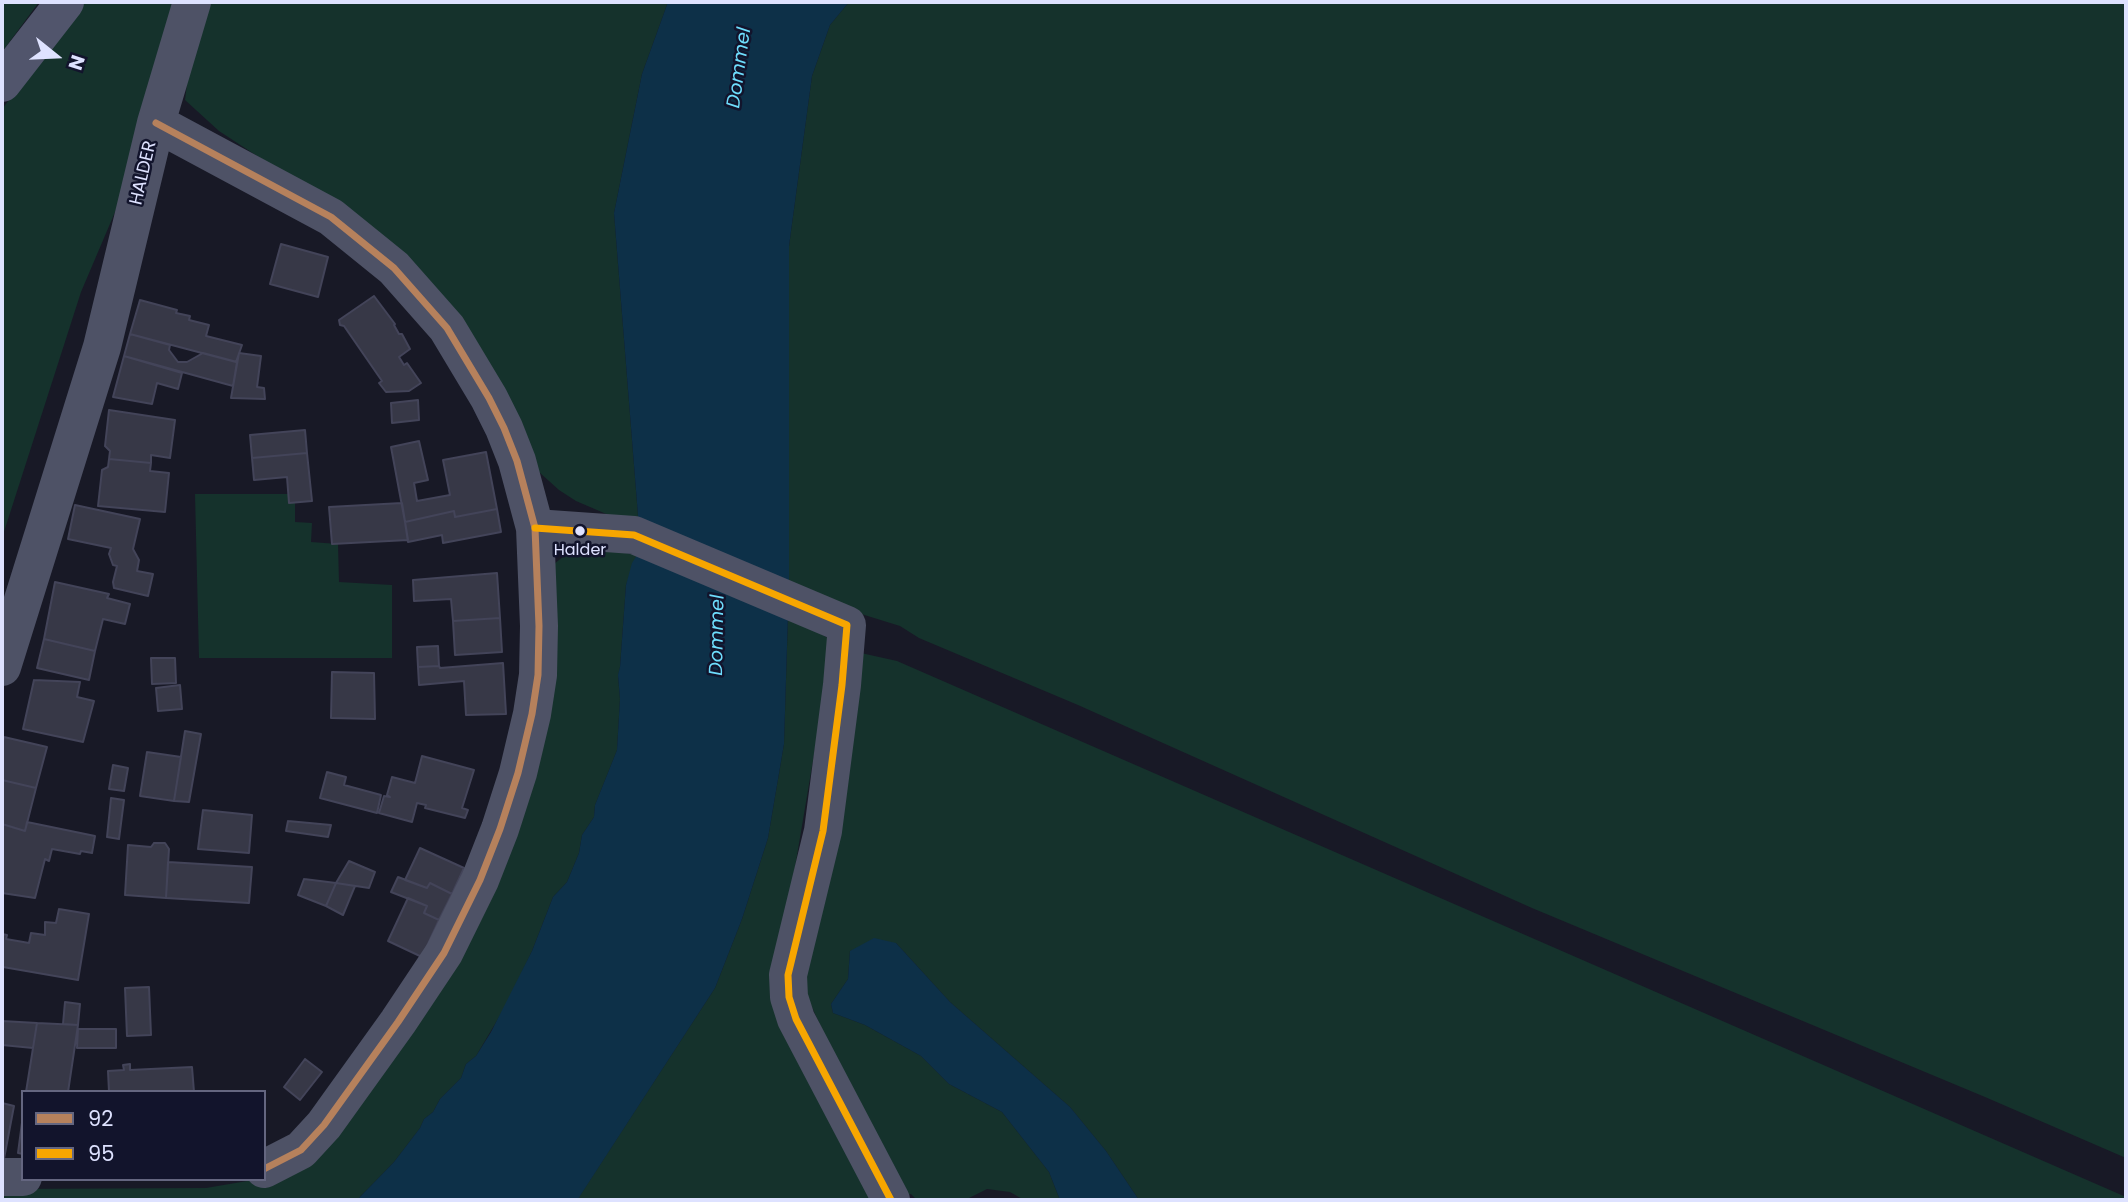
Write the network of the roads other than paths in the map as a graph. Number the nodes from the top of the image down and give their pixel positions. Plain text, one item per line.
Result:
1 (65, 2) edge
2 (192, 2) edge
3 (2, 83) edge
4 (156, 123) junction
5 (535, 528) junction
6 (2, 667) edge
7 (266, 1168) edge
8 (2, 1177) edge
9 (21, 1177) edge
10 (891, 1200) edge

1 - 3 main road
2 - 4 street, HALDER
4 - 5 street, HALDER
4 - 6 street, HALDER
5 - 7 street, HALDER
5 - 10 street
8 - 9 street

